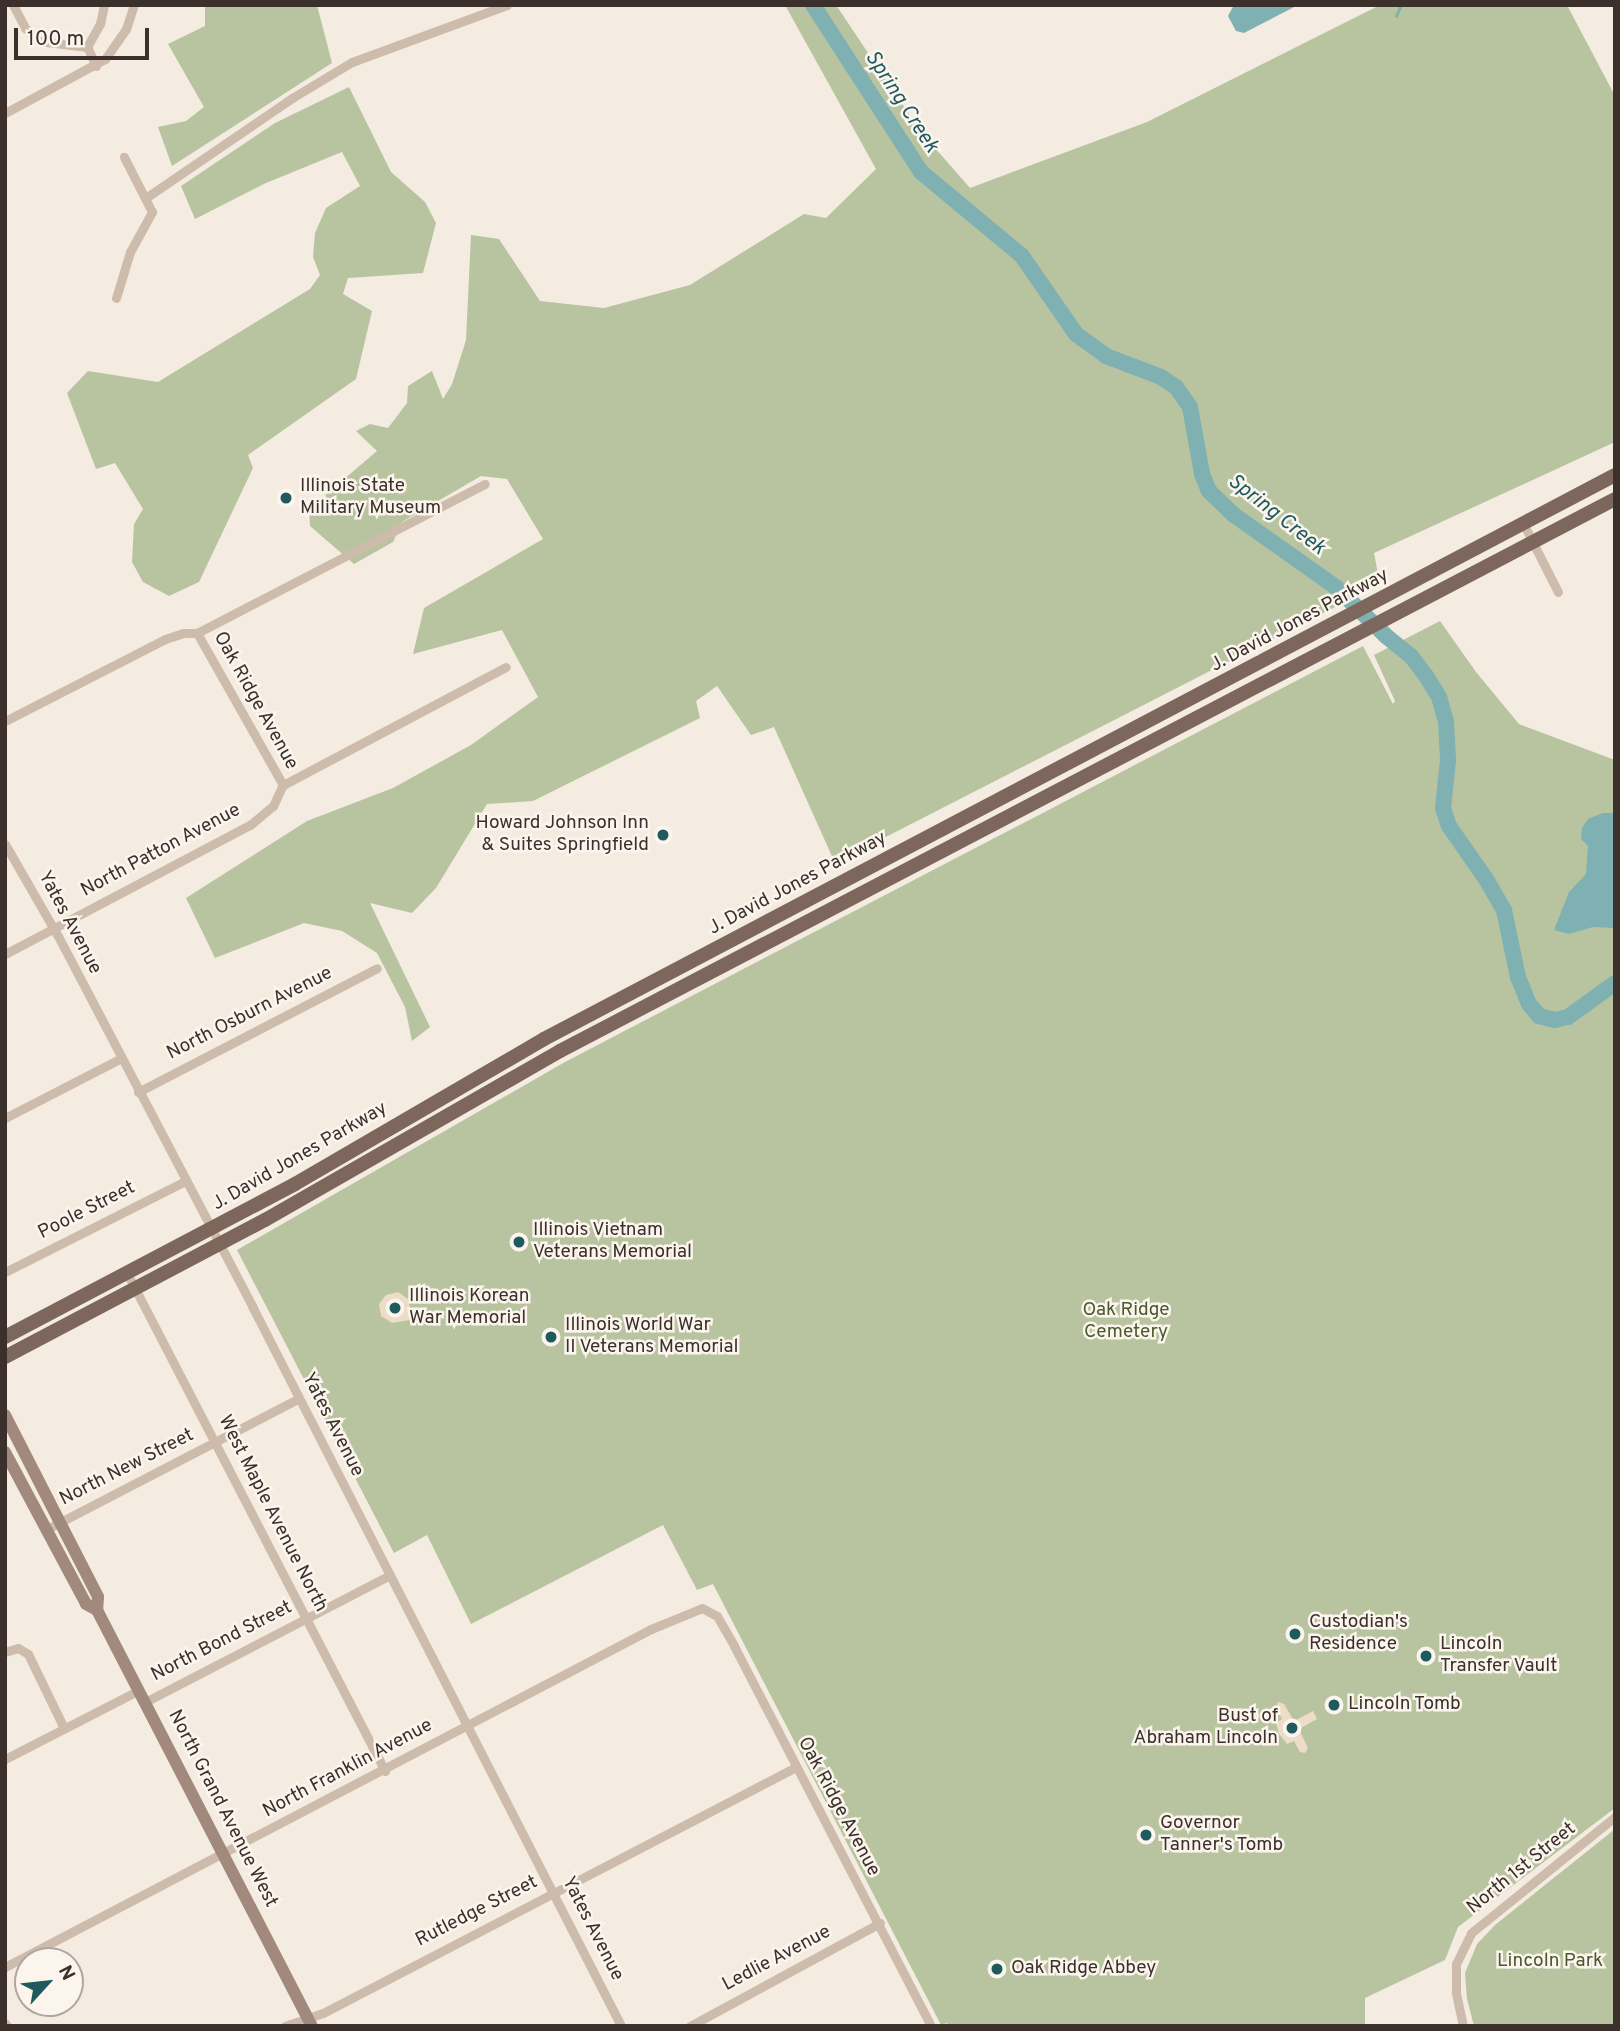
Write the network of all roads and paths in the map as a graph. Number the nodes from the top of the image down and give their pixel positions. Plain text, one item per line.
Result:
1 (13, 5) edge
2 (104, 5) edge
3 (134, 5) edge
4 (507, 5) edge
5 (87, 47) junction
6 (96, 66) junction
7 (5, 113) edge
8 (124, 157) dead end
9 (147, 197) junction
10 (116, 298) dead end
11 (1615, 475) edge
12 (485, 484) dead end
13 (1615, 499) edge
14 (1524, 525) junction
15 (1533, 541) junction
16 (1558, 592) dead end
17 (197, 633) junction
18 (506, 667) dead end
19 (5, 721) edge
20 (283, 785) junction
21 (5, 844) edge
22 (53, 928) junction
23 (5, 954) edge
24 (377, 968) dead end
25 (121, 1058) junction
26 (138, 1092) junction
27 (5, 1118) edge
28 (185, 1181) junction
29 (211, 1230) junction
30 (218, 1245) junction
31 (5, 1272) edge
32 (127, 1273) junction
33 (135, 1288) junction
34 (6, 1336) edge
35 (11, 1354) edge
36 (5, 1364) edge
37 (298, 1399) junction
38 (5, 1415) edge
39 (215, 1443) junction
40 (5, 1452) edge
41 (61, 1522) junction
42 (46, 1530) junction
43 (390, 1575) junction
44 (97, 1609) junction
45 (709, 1610) joint
46 (306, 1618) junction
47 (5, 1652) edge
48 (142, 1696) junction
49 (467, 1727) junction
50 (64, 1728) junction
51 (5, 1759) edge
52 (796, 1767) junction
53 (385, 1771) junction
54 (1615, 1817) edge
55 (223, 1854) junction
56 (552, 1893) junction
57 (880, 1923) junction
58 (5, 1967) edge
59 (310, 2021) edge
60 (285, 2026) edge
61 (621, 2026) edge
62 (691, 2026) edge
63 (931, 2026) edge
64 (1463, 2026) edge

1 - 5 street
2 - 5 street
3 - 6 street
4 - 9 street
5 - 6 street
6 - 7 street
8 - 9 street
9 - 10 street
11 - 14 main road, J. David Jones Parkway
12 - 17 street
13 - 15 main road, J. David Jones Parkway
14 - 15 street
14 - 29 main road, J. David Jones Parkway
15 - 16 street
15 - 30 main road, J. David Jones Parkway
17 - 19 street
17 - 20 street, Oak Ridge Avenue
18 - 20 street, North Patton Avenue
20 - 22 street, North Patton Avenue
21 - 22 street, Yates Avenue
22 - 23 street, North Patton Avenue
22 - 25 street, Yates Avenue
24 - 26 street, North Osburn Avenue
25 - 26 street, Yates Avenue
25 - 27 street
26 - 28 street, Yates Avenue
28 - 29 street, Yates Avenue
28 - 31 street, Poole Street
29 - 30 street, Yates Avenue
29 - 32 main road, J. David Jones Parkway
30 - 33 main road, J. David Jones Parkway
30 - 37 street, Yates Avenue
32 - 33 street, West Maple Avenue North
32 - 34 main road, J. David Jones Parkway
33 - 35 main road, J. David Jones Parkway
33 - 39 street, West Maple Avenue North
35 - 36 main road
37 - 39 street, North New Street
37 - 43 street, Yates Avenue
38 - 41 main road, North Grand Avenue West
39 - 41 street, North New Street
39 - 46 street, West Maple Avenue North
40 - 42 main road, North Grand Avenue West
41 - 42 street, North New Street
41 - 44 main road, North Grand Avenue West
42 - 44 main road, North Grand Avenue West
43 - 46 street, North Bond Street
43 - 49 street, Yates Avenue
44 - 48 main road, North Grand Avenue West
45 - 49 street, North Franklin Avenue
45 - 52 street, Oak Ridge Avenue
46 - 48 street, North Bond Street
46 - 53 street, West Maple Avenue North
47 - 50 street
48 - 50 street, North Bond Street
48 - 55 main road, North Grand Avenue West
49 - 53 street, North Franklin Avenue
49 - 56 street, Yates Avenue
50 - 51 street, North Bond Street
52 - 56 street, Rutledge Street
52 - 57 street, Oak Ridge Avenue
53 - 55 street, North Franklin Avenue
54 - 64 street, North 1st Street
55 - 58 street, North Franklin Avenue
55 - 59 main road, North Grand Avenue West
56 - 59 street, Rutledge Street
56 - 61 street, Yates Avenue
57 - 62 street, Ledlie Avenue
57 - 63 street, Oak Ridge Avenue
59 - 60 street, Rutledge Street

